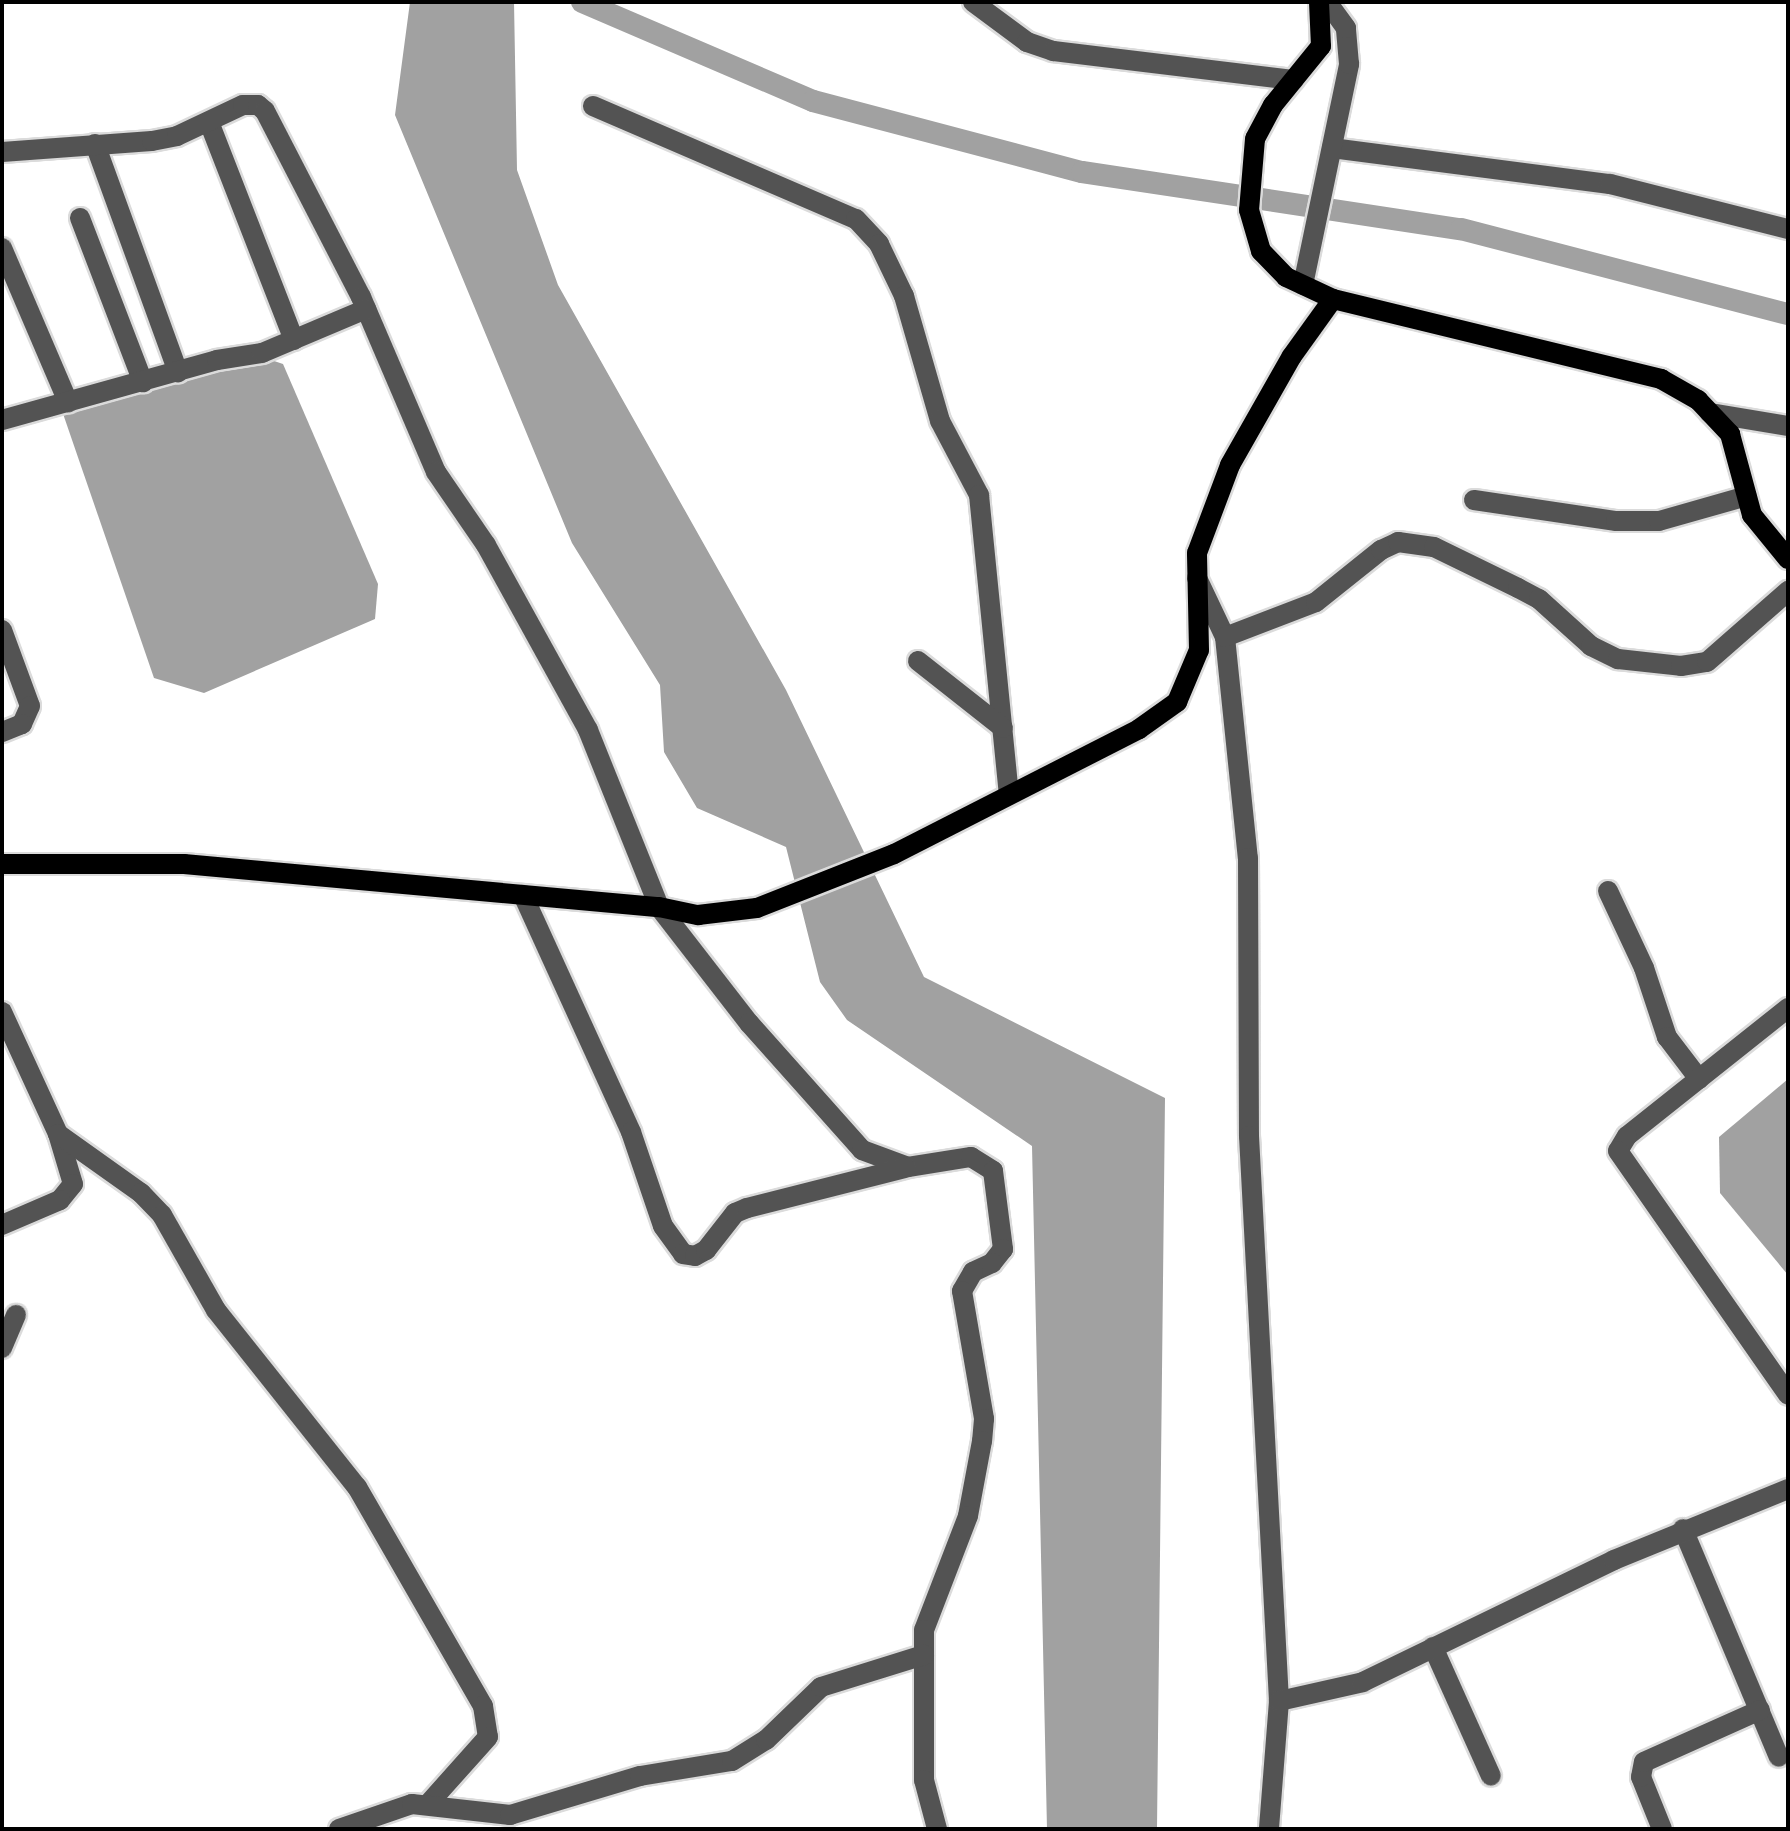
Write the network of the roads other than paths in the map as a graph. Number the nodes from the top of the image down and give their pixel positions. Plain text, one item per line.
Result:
1 (973, 2) edge
2 (1319, 2) edge
3 (1327, 2) edge
4 (1293, 80) junction
5 (593, 106) dead end
6 (209, 122) junction
7 (95, 144) junction
8 (1332, 148) junction
9 (2, 152) edge
10 (80, 218) dead end
11 (1788, 229) edge
12 (2, 248) edge
13 (1303, 285) junction
14 (1333, 299) junction
15 (366, 309) junction
16 (294, 340) junction
17 (178, 372) junction
18 (143, 382) junction
19 (68, 402) junction
20 (1710, 413) junction
21 (2, 420) edge
22 (1788, 426) edge
23 (1747, 496) junction
24 (1474, 500) dead end
25 (1788, 559) edge
26 (1197, 578) junction
27 (1788, 591) edge
28 (2, 630) edge
29 (1225, 637) junction
30 (918, 661) dead end
31 (1003, 728) junction
32 (2, 732) edge
33 (1009, 795) junction
34 (2, 864) edge
35 (1608, 891) dead end
36 (523, 895) junction
37 (659, 907) junction
38 (1788, 1008) edge
39 (2, 1012) edge
40 (1699, 1079) junction
41 (58, 1134) junction
42 (908, 1167) junction
43 (2, 1225) edge
44 (16, 1315) dead end
45 (2, 1348) edge
46 (1788, 1395) edge
47 (1788, 1489) edge
48 (1683, 1529) junction
49 (1433, 1647) junction
50 (924, 1655) junction
51 (1279, 1701) junction
52 (1760, 1710) junction
53 (1779, 1757) dead end
54 (1491, 1776) dead end
55 (429, 1803) junction
56 (388, 1820) edge
57 (339, 1829) edge
58 (937, 1829) edge
59 (1269, 1829) edge
60 (1662, 1829) edge

1 - 4 street
2 - 4 main road
3 - 8 street
4 - 13 main road
5 - 31 street
6 - 7 street
6 - 15 street
6 - 16 street
7 - 9 street
7 - 17 street
8 - 11 street
8 - 13 street
10 - 18 street
12 - 19 street
13 - 14 main road
14 - 20 main road
14 - 26 main road
15 - 16 street
15 - 37 street
16 - 17 street
17 - 18 street
18 - 19 street
19 - 21 street
20 - 22 street
20 - 23 main road
23 - 24 street
23 - 25 main road
26 - 29 street
26 - 33 main road
27 - 29 street
28 - 32 street
29 - 51 street
30 - 31 street
31 - 33 street
33 - 37 main road
34 - 36 main road
35 - 40 street
36 - 37 main road
36 - 42 street
37 - 42 street
38 - 40 street
39 - 41 street
40 - 46 street
41 - 43 street
41 - 55 street
42 - 50 street
44 - 45 street
47 - 48 street
48 - 49 street
48 - 52 street
49 - 51 street
49 - 54 street
50 - 55 street
50 - 58 street
51 - 59 street
52 - 53 street
52 - 60 street
55 - 56 street
56 - 57 street

